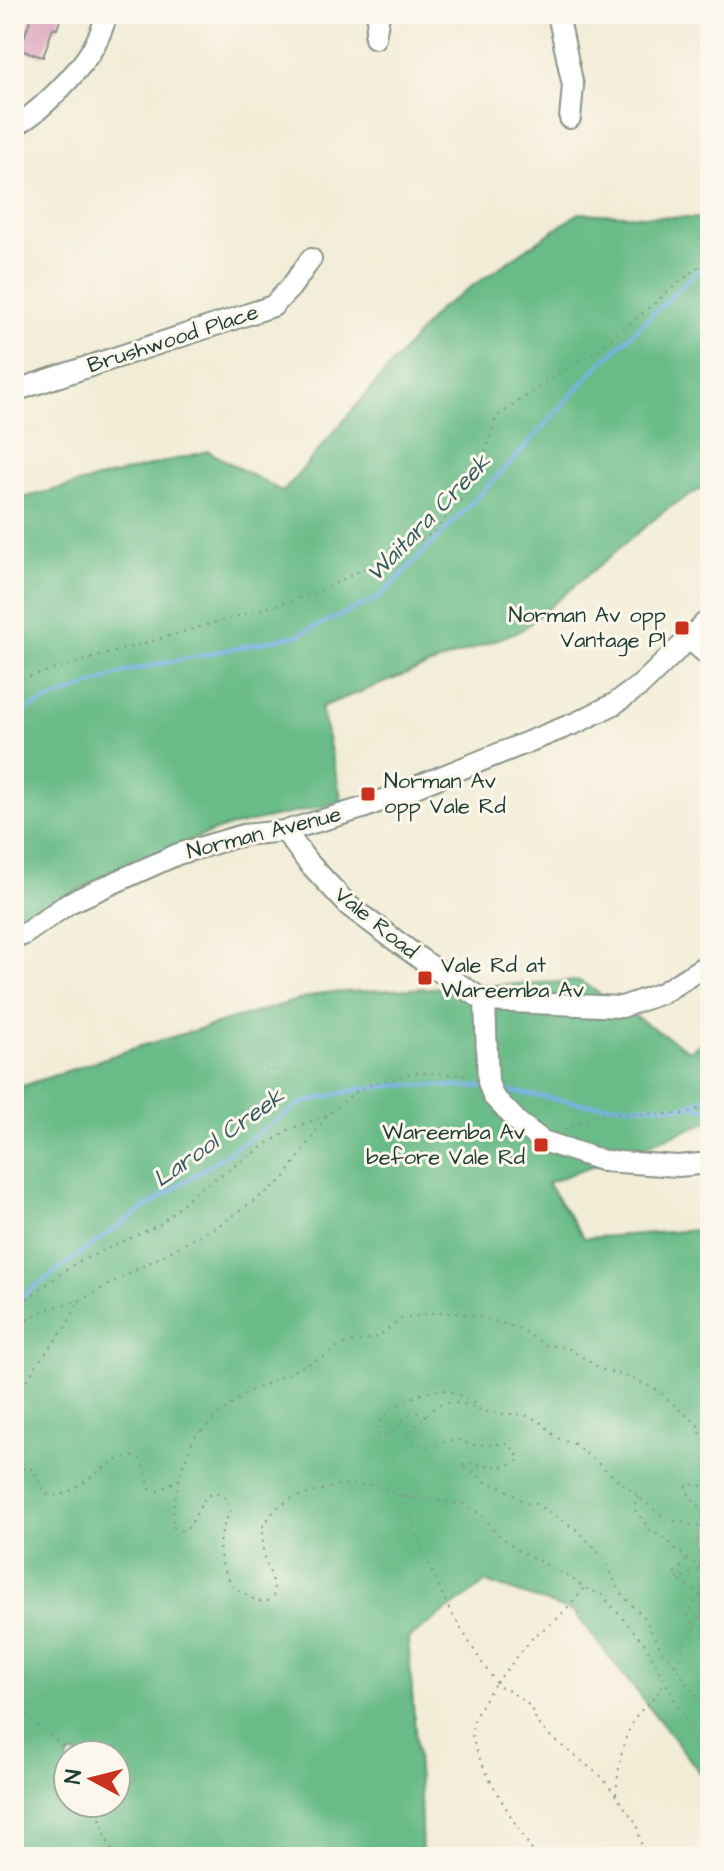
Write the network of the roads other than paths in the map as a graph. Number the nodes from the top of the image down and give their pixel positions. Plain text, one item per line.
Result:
1 (107, 14) edge
2 (379, 14) edge
3 (558, 14) edge
4 (375, 38) dead end
5 (570, 118) dead end
6 (14, 126) edge
7 (311, 259) dead end
8 (14, 391) edge
9 (710, 618) edge
10 (689, 639) junction
11 (710, 657) edge
12 (285, 831) junction
13 (23, 935) dead end
14 (710, 963) edge
15 (485, 1001) junction
16 (710, 1163) edge

1 - 6 street
2 - 4 street
3 - 5 street
7 - 8 street, Brushwood Place
9 - 10 street, Norman Avenue
10 - 11 street
10 - 12 street, Norman Avenue
12 - 13 street, Norman Avenue
12 - 15 street, Vale Road
14 - 15 street
15 - 16 street

